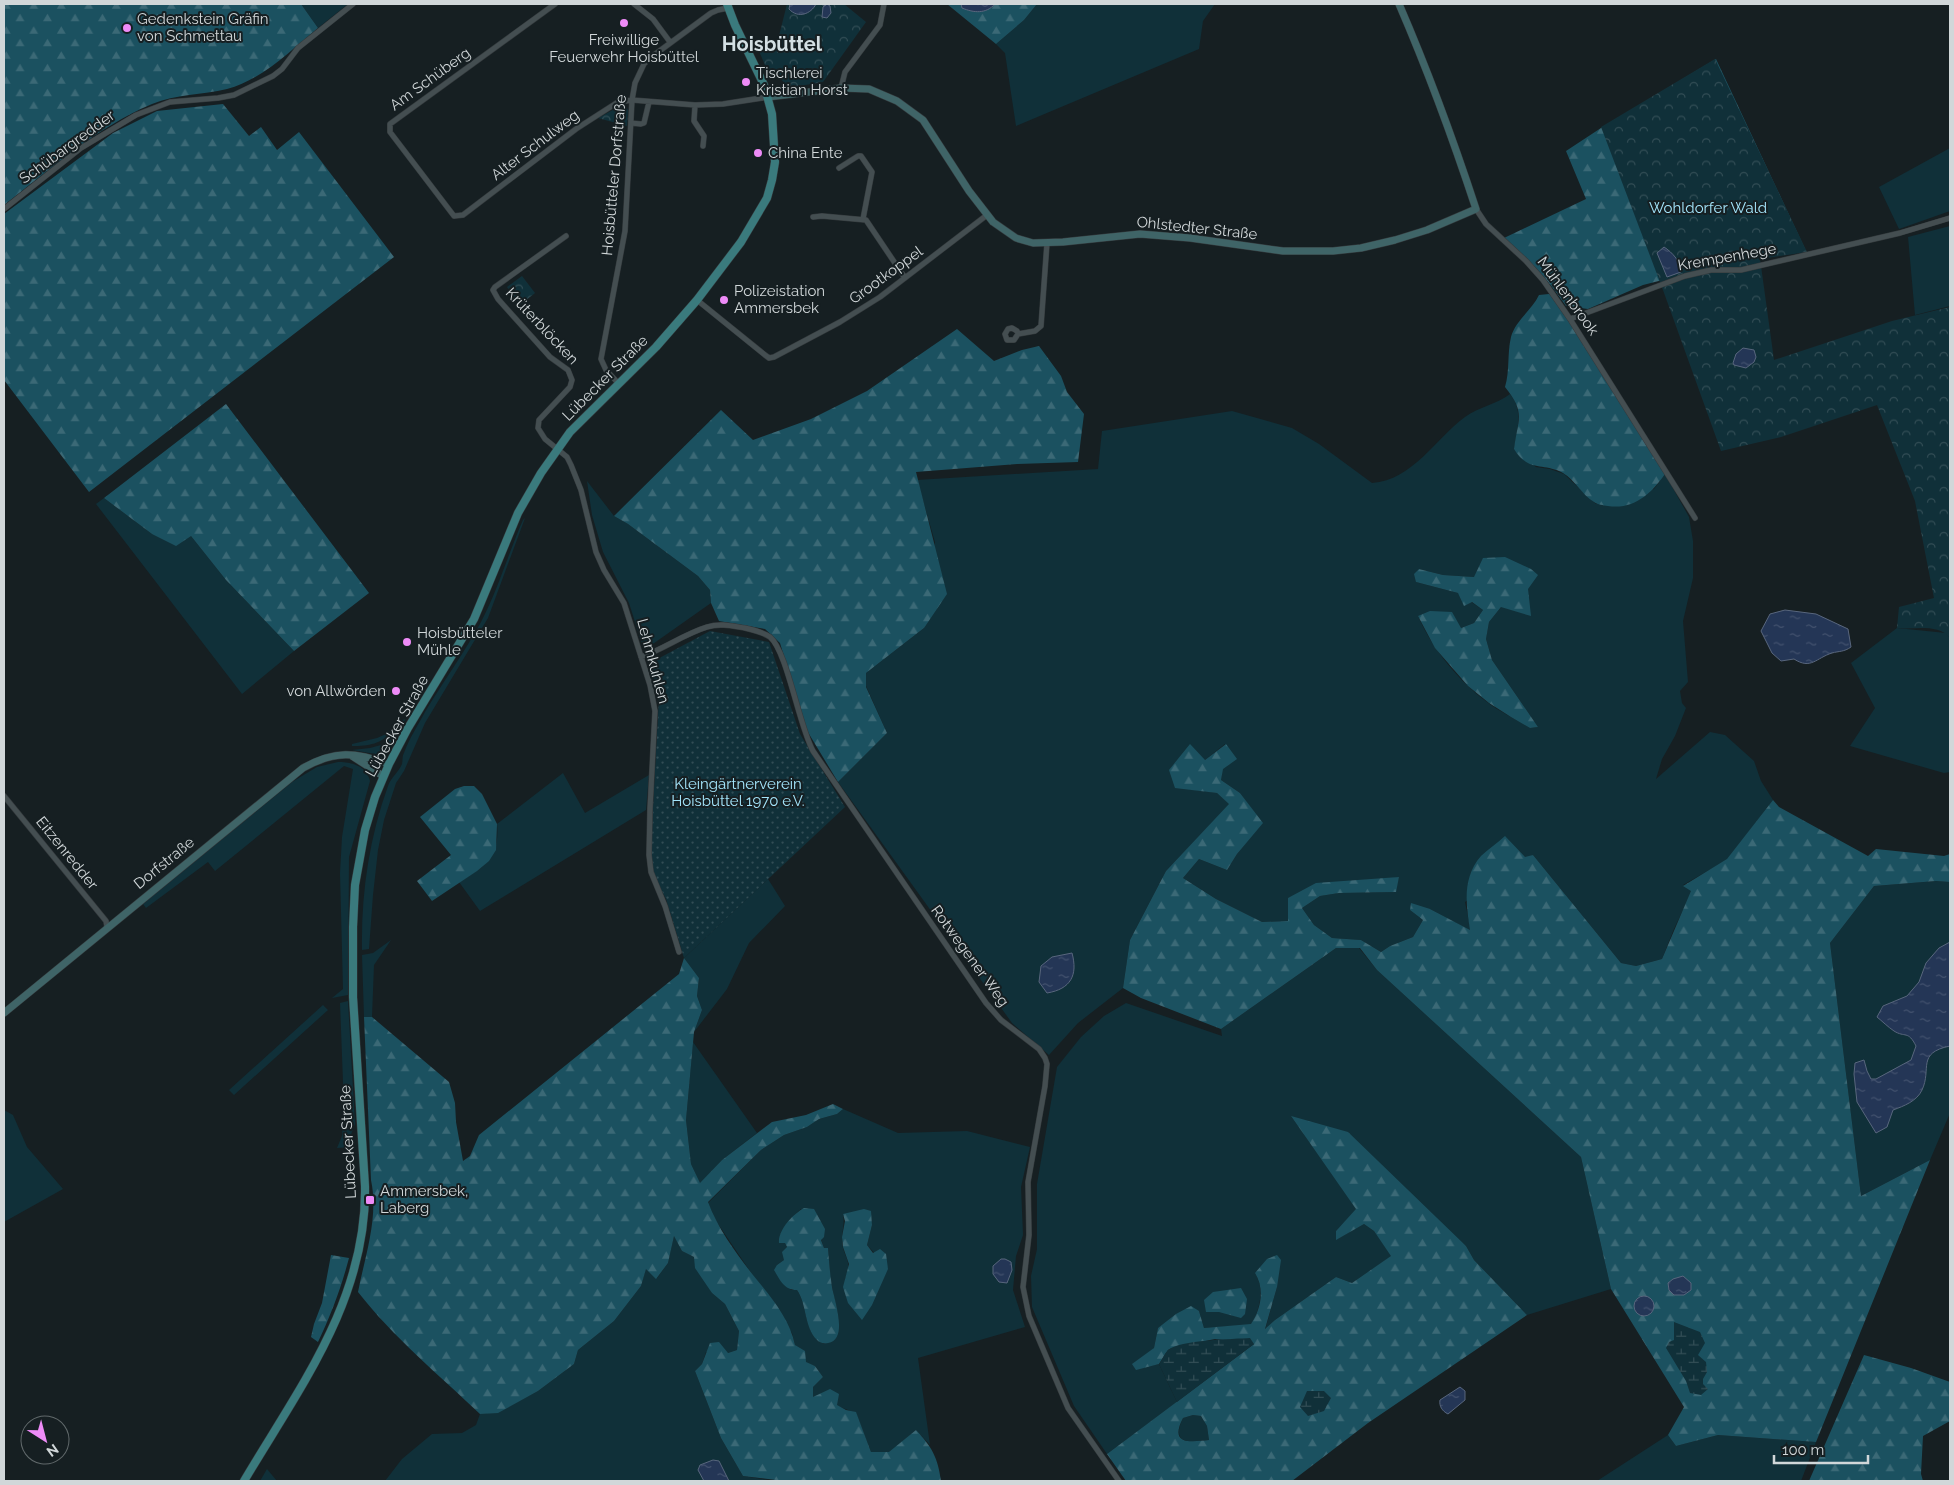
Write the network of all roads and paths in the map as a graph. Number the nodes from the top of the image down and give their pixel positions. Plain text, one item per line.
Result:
1 (353, 4) edge
2 (555, 4) edge
3 (634, 4) edge
4 (884, 4) edge
5 (1399, 4) edge
6 (728, 6) edge
7 (670, 42) junction
8 (841, 88) junction
9 (768, 97) junction
10 (632, 100) junction
11 (649, 102) junction
12 (695, 105) junction
13 (631, 123) junction
14 (703, 146) dead end
15 (839, 168) dead end
16 (4, 208) edge
17 (1476, 209) junction
18 (986, 215) junction
19 (457, 216) joint
20 (813, 218) dead end
21 (1950, 218) edge
22 (863, 219) junction
23 (566, 236) dead end
24 (1046, 243) junction
25 (906, 278) junction
26 (697, 300) junction
27 (1570, 319) junction
28 (1018, 334) dead end
29 (619, 384) junction
30 (556, 449) junction
31 (1695, 518) dead end
32 (641, 657) junction
33 (352, 756) junction
34 (389, 764) junction
35 (384, 776) junction
36 (4, 796) edge
37 (107, 927) junction
38 (679, 952) dead end
39 (4, 1013) edge
40 (244, 1481) edge
41 (1119, 1481) edge

1 - 16 street, Schübargredder
2 - 19 street, Am Schüberg
3 - 7 street
4 - 8 street
5 - 17 street, Mühlenbrook
6 - 7 street, Hoisbütteler Dorfstraße
6 - 9 main road, Lübecker Straße
7 - 10 street, Hoisbütteler Dorfstraße
8 - 9 street, Ohlstedter Straße
8 - 18 street, Ohlstedter Straße
9 - 12 street
9 - 26 main road, Lübecker Straße
10 - 11 street
10 - 13 street, Hoisbütteler Dorfstraße
10 - 19 street, Alter Schulweg
11 - 12 street
11 - 13 street
12 - 14 street
13 - 29 street, Hoisbütteler Dorfstraße
15 - 22 street
17 - 24 street, Ohlstedter Straße
17 - 27 street, Mühlenbrook
18 - 24 street, Ohlstedter Straße
18 - 25 street, Grootkoppel
20 - 22 street
21 - 27 street, Krempenhege
22 - 25 street
23 - 30 street, Krüterblöcken
24 - 28 street
25 - 26 street, Grootkoppel
26 - 29 main road, Lübecker Straße
27 - 31 street, Mühlenbrook
29 - 30 main road, Lübecker Straße
30 - 32 street, Lehmkuhlen
30 - 34 main road, Lübecker Straße
32 - 38 street, Lehmkuhlen
32 - 41 street, Rotwegener Weg
33 - 34 street, Dorfstraße
33 - 35 street
33 - 37 street, Dorfstraße
34 - 35 main road, Lübecker Straße
35 - 40 main road, Lübecker Straße
36 - 37 street, Eitzenredder
37 - 39 street, Dorfstraße

